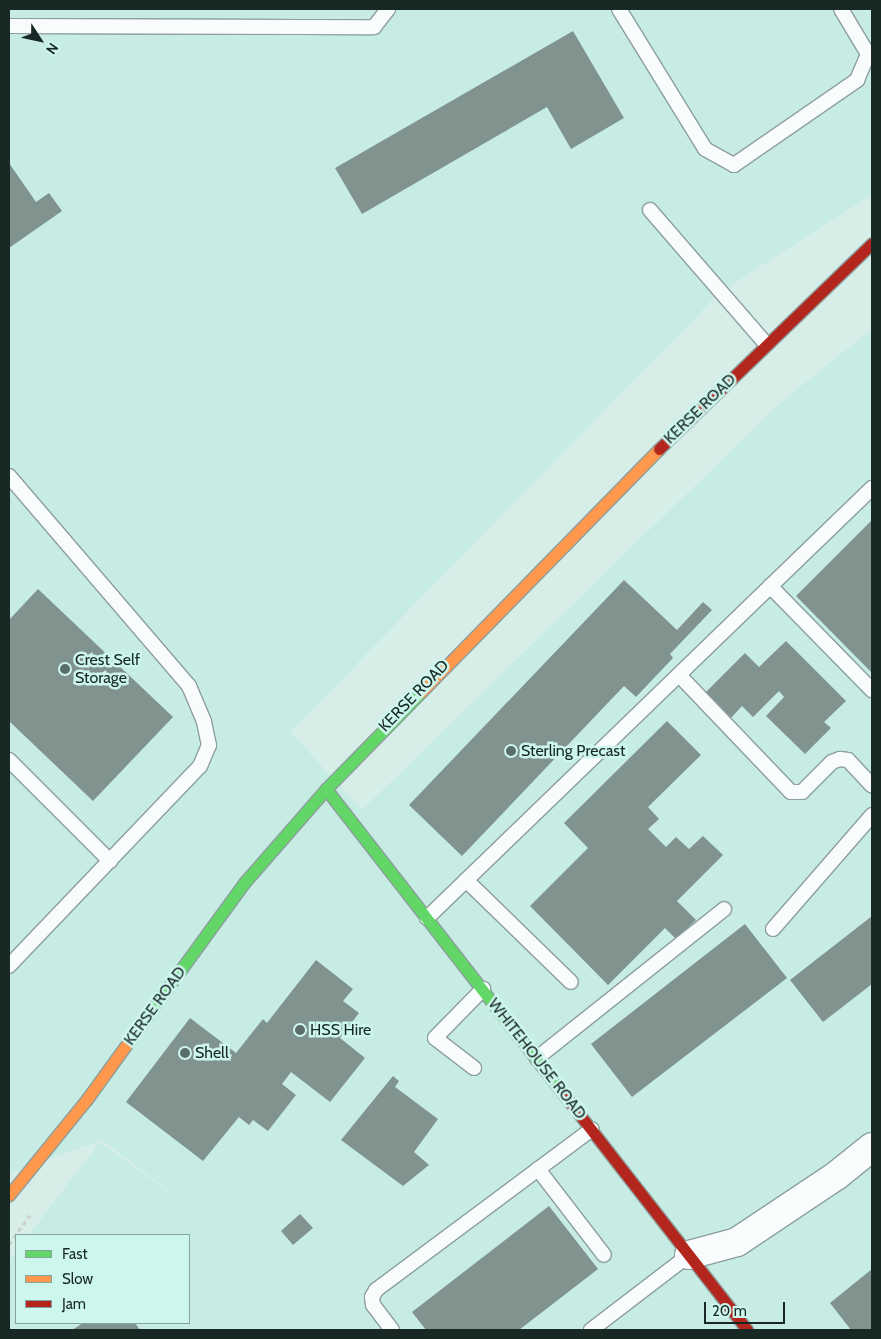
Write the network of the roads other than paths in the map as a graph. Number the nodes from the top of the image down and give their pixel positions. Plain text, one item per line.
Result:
1 (388, 9) edge
2 (619, 9) edge
3 (840, 9) edge
4 (9, 26) edge
5 (650, 210) dead end
6 (872, 244) edge
7 (766, 344) junction
8 (9, 476) edge
9 (872, 488) edge
10 (770, 586) junction
11 (678, 675) junction
12 (872, 690) edge
13 (9, 760) edge
14 (872, 786) edge
15 (326, 789) junction
16 (872, 815) edge
17 (110, 861) junction
18 (466, 880) junction
19 (724, 909) dead end
20 (428, 918) junction
21 (773, 929) dead end
22 (9, 966) edge
23 (571, 982) dead end
24 (483, 990) junction
25 (537, 1058) junction
26 (474, 1068) dead end
27 (592, 1130) junction
28 (872, 1147) edge
29 (538, 1169) junction
30 (9, 1195) edge
31 (604, 1255) dead end
32 (689, 1255) junction
33 (392, 1330) edge
34 (591, 1330) edge
35 (747, 1330) edge

1 - 4 lane
2 - 3 lane
5 - 7 lane
6 - 7 main road, KERSE ROAD
7 - 15 main road, KERSE ROAD
8 - 17 lane
9 - 10 lane
10 - 11 lane
10 - 12 lane
11 - 14 lane
11 - 18 lane
13 - 17 lane
15 - 20 main road, WHITEHOUSE ROAD
15 - 30 main road, KERSE ROAD
16 - 21 lane
17 - 22 lane
18 - 20 lane
18 - 23 lane
19 - 25 lane
20 - 24 main road, WHITEHOUSE ROAD
24 - 25 main road, WHITEHOUSE ROAD
24 - 26 lane
25 - 27 main road, WHITEHOUSE ROAD
27 - 29 lane
27 - 32 main road, WHITEHOUSE ROAD
28 - 32 street
29 - 31 lane
29 - 33 lane
32 - 34 lane
32 - 35 main road, WHITEHOUSE ROAD

